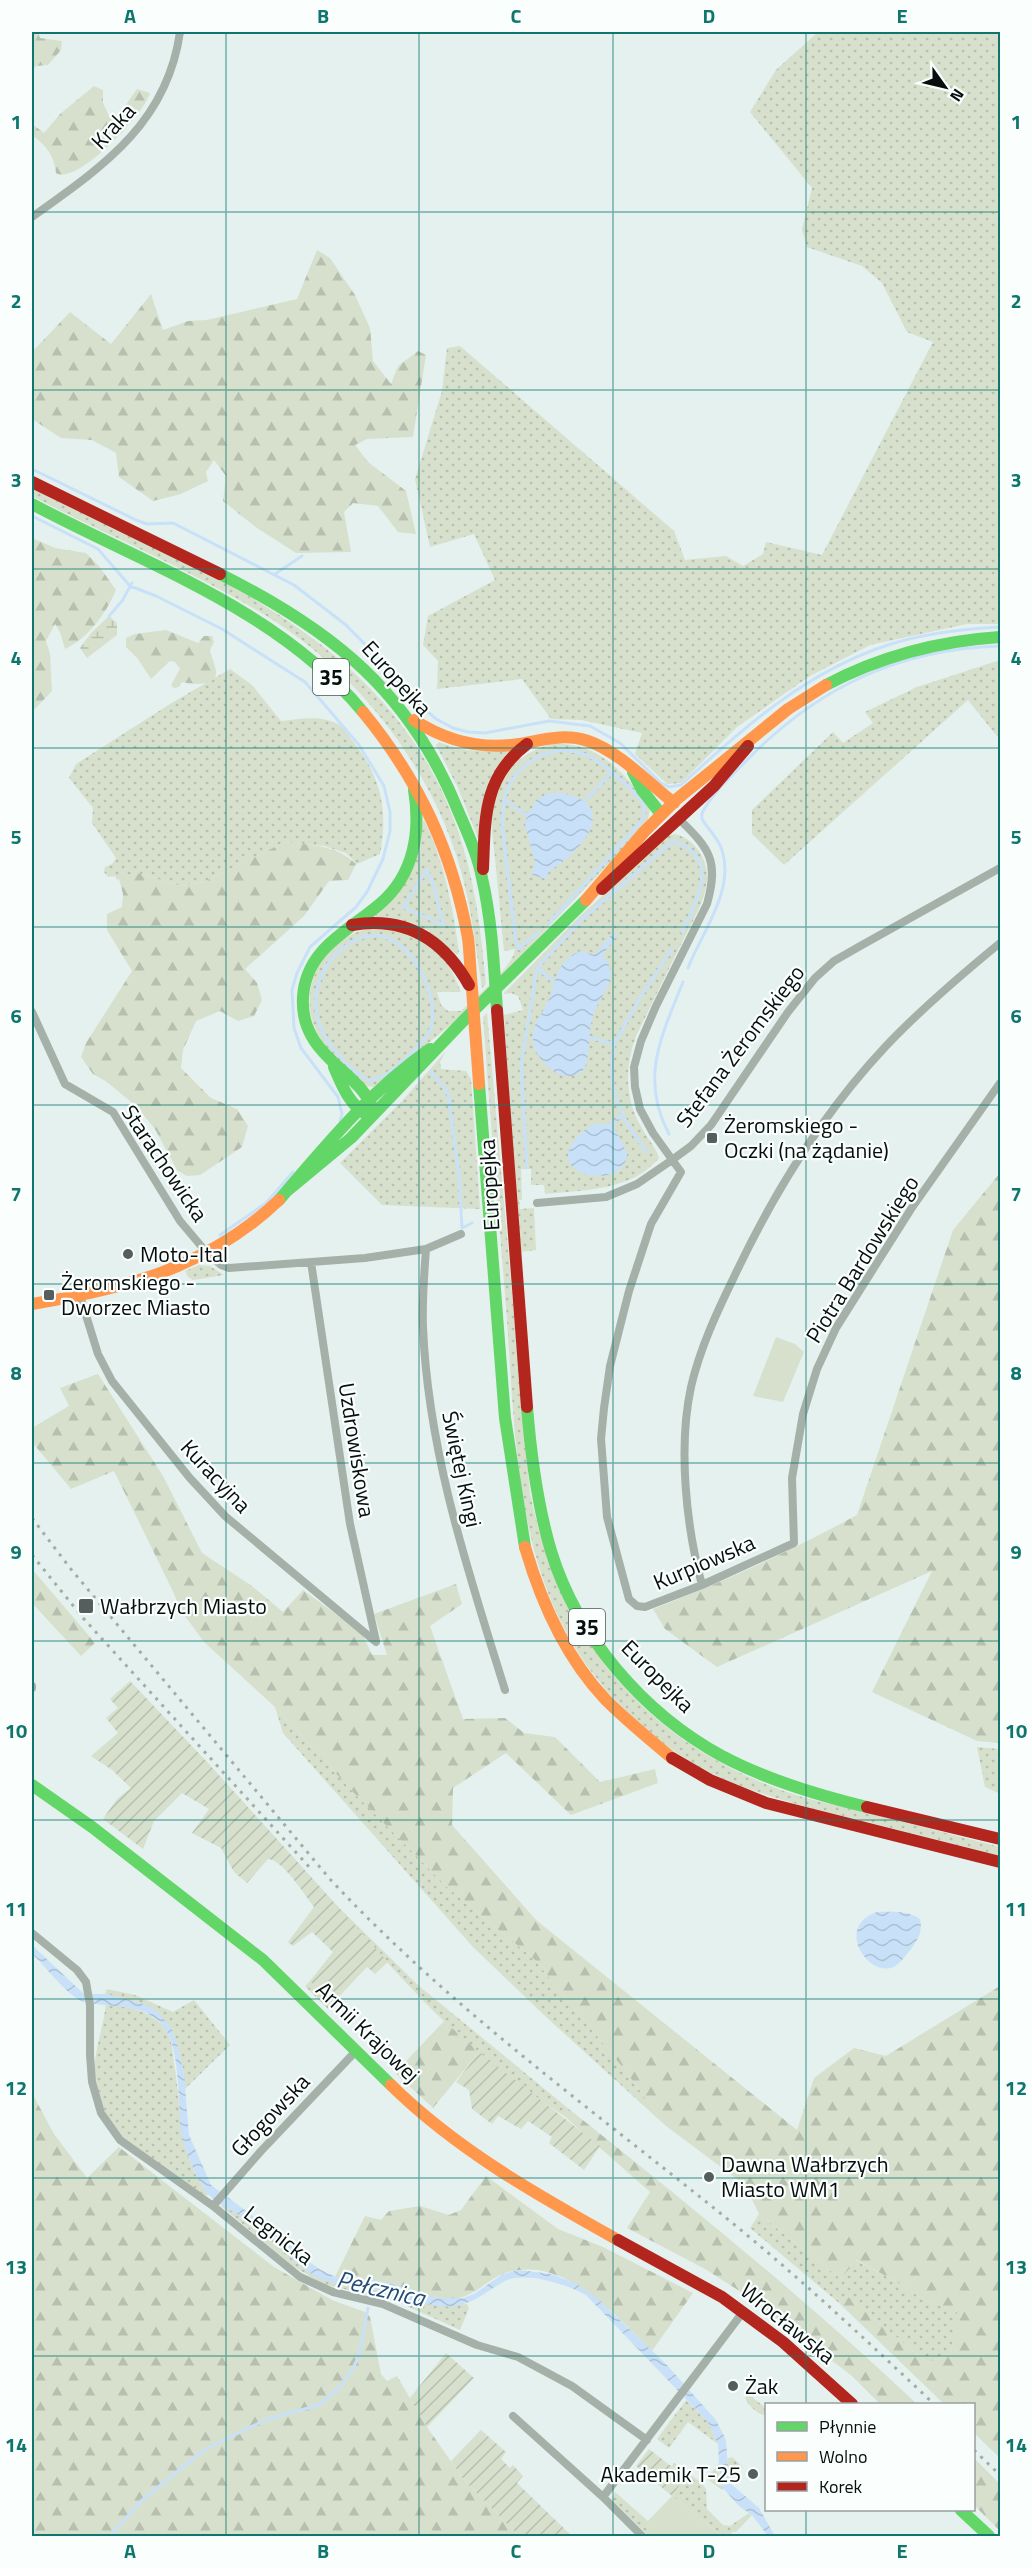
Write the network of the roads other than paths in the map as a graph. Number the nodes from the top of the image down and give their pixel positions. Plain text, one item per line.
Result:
1 (180, 32) edge
2 (32, 217) edge
3 (32, 482) edge
4 (32, 504) edge
5 (1000, 637) edge
6 (401, 709) junction
7 (756, 736) junction
8 (534, 740) junction
9 (633, 772) junction
10 (411, 775) junction
11 (674, 803) junction
12 (661, 814) junction
13 (679, 819) junction
14 (1000, 868) edge
15 (482, 875) junction
16 (584, 903) junction
17 (347, 927) junction
18 (1000, 943) edge
19 (473, 996) junction
20 (32, 1012) edge
21 (447, 1037) junction
22 (334, 1067) junction
23 (1000, 1083) edge
24 (370, 1100) junction
25 (359, 1110) junction
26 (374, 1114) junction
27 (672, 1160) junction
28 (287, 1191) junction
29 (537, 1203) dead end
30 (461, 1234) dead end
31 (426, 1249) junction
32 (207, 1253) junction
33 (311, 1262) junction
34 (80, 1296) junction
35 (32, 1304) edge
36 (794, 1543) joint
37 (702, 1585) junction
38 (376, 1642) joint
39 (505, 1690) dead end
40 (32, 1785) edge
41 (1000, 1839) edge
42 (1000, 1862) edge
43 (32, 1933) edge
44 (356, 2051) junction
45 (213, 2206) junction
46 (694, 2281) joint
47 (743, 2312) junction
48 (851, 2403) edge
49 (513, 2416) dead end
50 (647, 2440) junction
51 (603, 2497) junction
52 (962, 2511) edge
53 (642, 2536) edge
54 (989, 2536) edge

1 - 2 street, Kraka
3 - 6 main road, Europejka / 35
4 - 10 main road, Europejka / 35
5 - 7 main road
6 - 8 main road
6 - 15 main road, Europejka / 35
7 - 11 main road
7 - 13 main road
8 - 9 main road
8 - 15 main road
9 - 11 main road
9 - 12 main road
10 - 17 main road
10 - 19 main road, Europejka / 35
11 - 12 main road
11 - 13 main road
12 - 13 main road
12 - 16 main road
13 - 16 main road
13 - 27 street
14 - 27 street, Stefana Żeromskiego
15 - 41 main road, Europejka / 35
16 - 21 main road
17 - 19 main road
17 - 22 main road
18 - 37 street
19 - 42 main road, Europejka / 35
20 - 32 street, Starachowicka
21 - 24 main road
21 - 26 main road
22 - 24 main road
22 - 25 main road
23 - 36 street, Piotra Bardowskiego
24 - 25 main road
24 - 26 main road
25 - 26 main road
25 - 28 main road
26 - 28 main road
27 - 29 street, Stefana Żeromskiego
27 - 37 street, Kurpiowska
28 - 32 main road
30 - 31 street
31 - 33 street
31 - 39 street, Świętej Kingi
32 - 33 street
32 - 34 main road
33 - 38 street, Uzdrowiskowa
34 - 35 main road
34 - 38 street, Kuracyjna
36 - 37 street, Kurpiowska
40 - 44 main road, Armii Krajowej
43 - 45 street, Legnicka
44 - 45 street, Głogowska
44 - 46 main road, Armii Krajowej
45 - 50 street, Legnicka
46 - 47 main road, Wrocławska
47 - 48 main road, Wrocławska
47 - 50 street
49 - 51 street
50 - 51 street
51 - 53 street
52 - 54 main road

